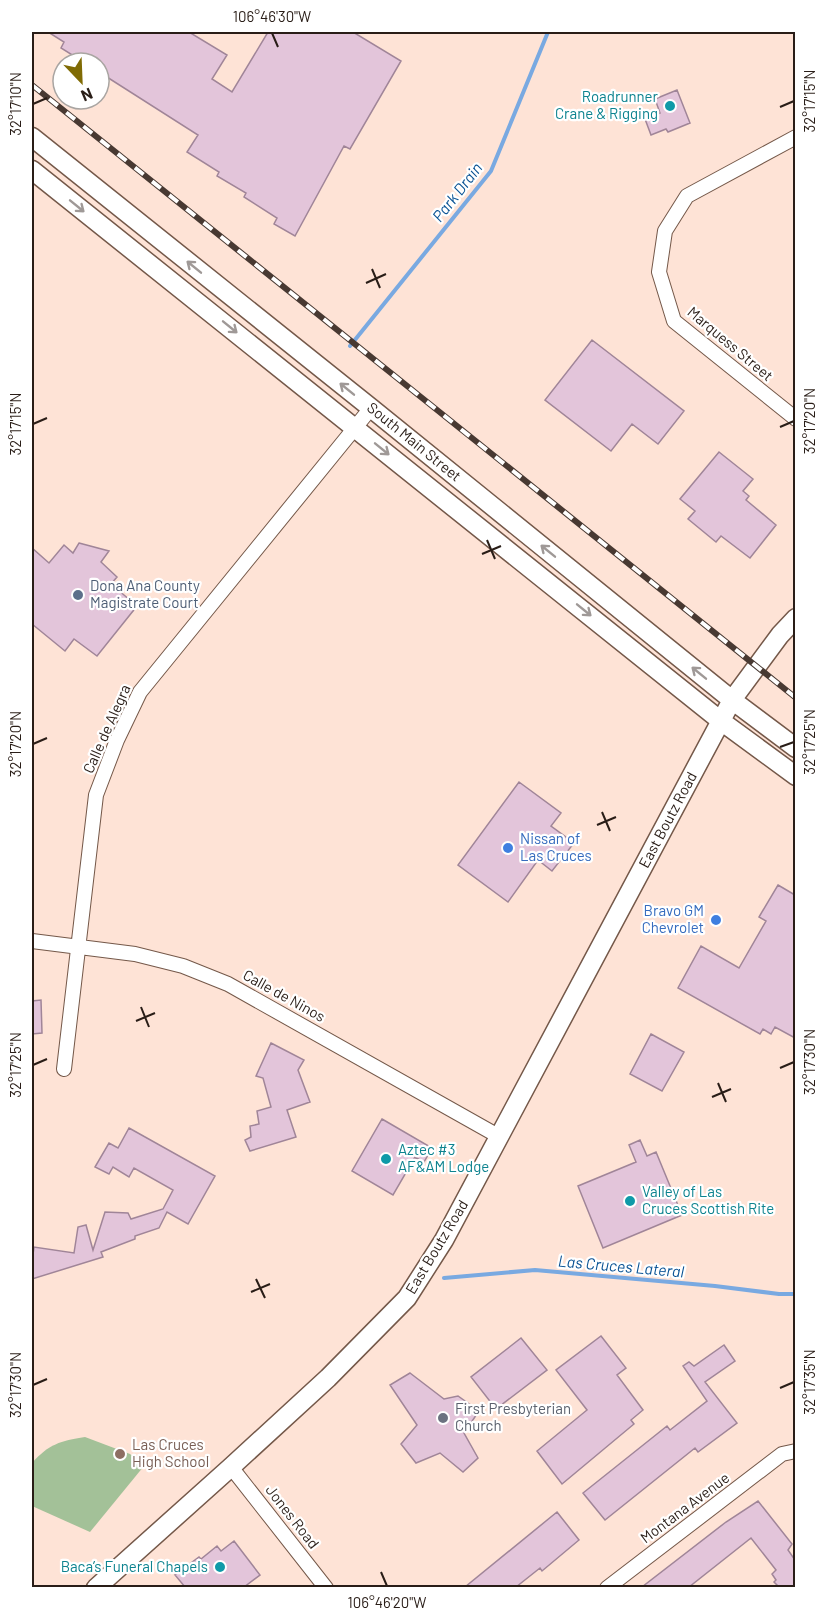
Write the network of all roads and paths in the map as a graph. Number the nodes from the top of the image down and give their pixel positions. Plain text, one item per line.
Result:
1 (32, 137) edge
2 (795, 137) edge
3 (32, 170) edge
4 (371, 408) junction
5 (795, 419) edge
6 (355, 427) junction
7 (795, 618) edge
8 (732, 700) junction
9 (721, 721) junction
10 (795, 748) edge
11 (795, 776) edge
12 (32, 941) edge
13 (78, 948) junction
14 (64, 1069) dead end
15 (500, 1137) junction
16 (789, 1452) edge
17 (231, 1467) junction
18 (96, 1587) edge
19 (326, 1587) edge
20 (608, 1587) edge

4 -> 1 main road, South Main Street
2 - 5 street, Marquess Street
3 -> 6 main road, South Main Street
4 - 6 street, Calle de Alegra
8 -> 4 main road, South Main Street
6 -> 9 main road, South Main Street
6 - 13 street, Calle de Alegra
7 - 8 main road, East Boutz Road
8 - 9 main road, East Boutz Road
8 - 10 main road, South Main Street
9 - 11 main road, South Main Street
9 - 15 main road, East Boutz Road
12 - 13 street, Calle de Ninos
13 - 14 street, Calle de Alegra
13 - 15 street, Calle de Ninos
15 - 17 main road, East Boutz Road
16 - 20 street, Montana Avenue
17 - 18 main road, East Boutz Road
17 - 19 street, Jones Road

